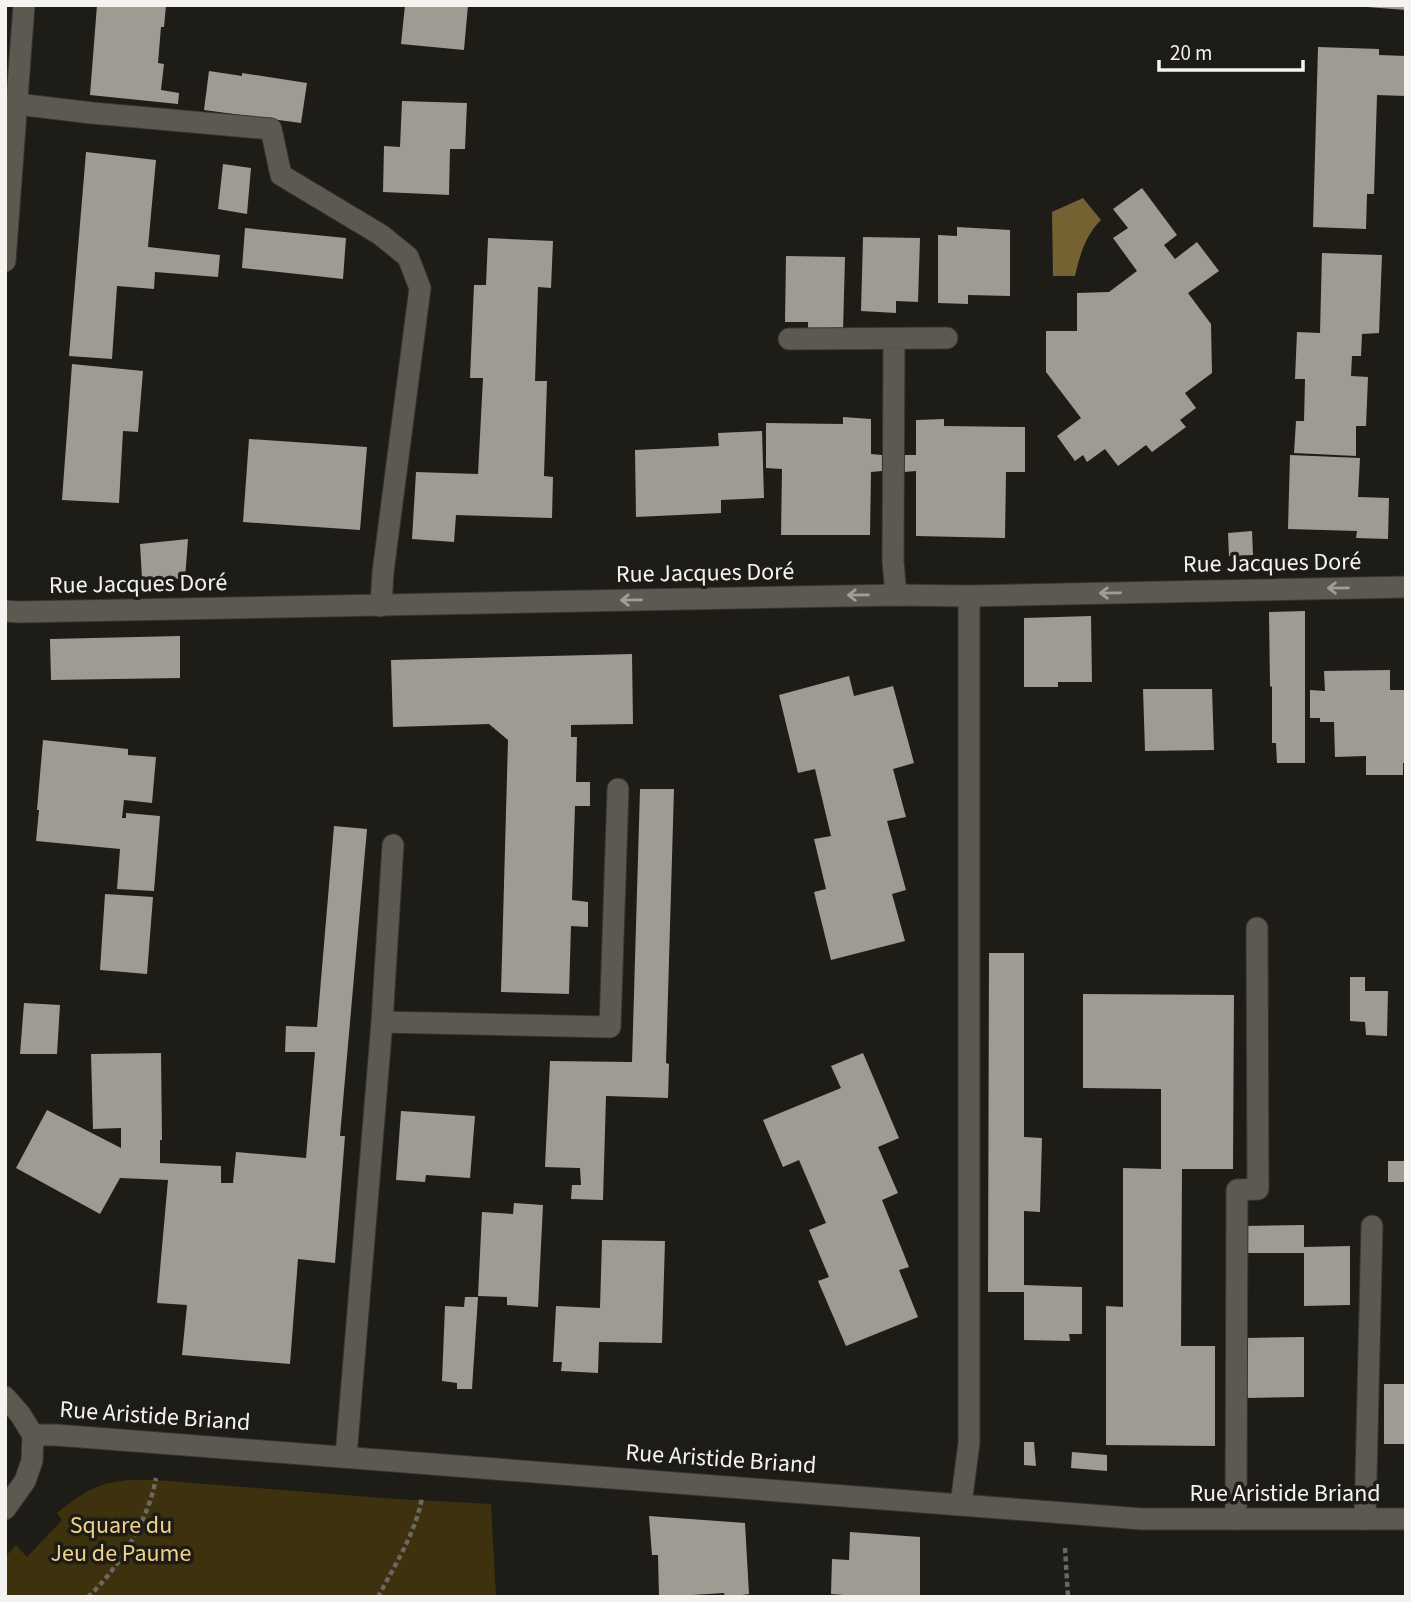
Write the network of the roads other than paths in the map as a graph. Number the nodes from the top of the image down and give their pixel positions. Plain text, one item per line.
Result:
1 (24, 5) edge
2 (17, 104) junction
3 (5, 261) edge
4 (947, 338) dead end
5 (789, 339) dead end
6 (894, 339) junction
7 (1406, 587) edge
8 (896, 595) junction
9 (970, 596) junction
10 (381, 606) junction
11 (5, 611) edge
12 (618, 789) dead end
13 (393, 845) dead end
14 (1257, 928) dead end
15 (382, 1022) junction
16 (1372, 1226) dead end
17 (5, 1397) edge
18 (33, 1436) junction
19 (345, 1456) junction
20 (961, 1504) junction
21 (5, 1509) edge
22 (1236, 1519) junction
23 (1365, 1519) junction
24 (1406, 1519) edge

1 - 2 street
2 - 3 street
2 - 10 street
4 - 6 street
5 - 6 street
6 - 8 street
7 -> 9 street, Rue Jacques Doré
8 - 9 street, Rue Jacques Doré
8 -> 10 street, Rue Jacques Doré
9 - 20 street
10 - 11 street, Rue Jacques Doré
12 - 15 street
13 - 15 street
14 - 22 street
15 - 19 street
16 - 23 street
17 - 18 street
18 - 19 street, Rue Aristide Briand
18 - 21 street
19 - 20 street, Rue Aristide Briand
20 - 22 street, Rue Aristide Briand
22 - 23 street, Rue Aristide Briand
23 - 24 street, Rue Aristide Briand

